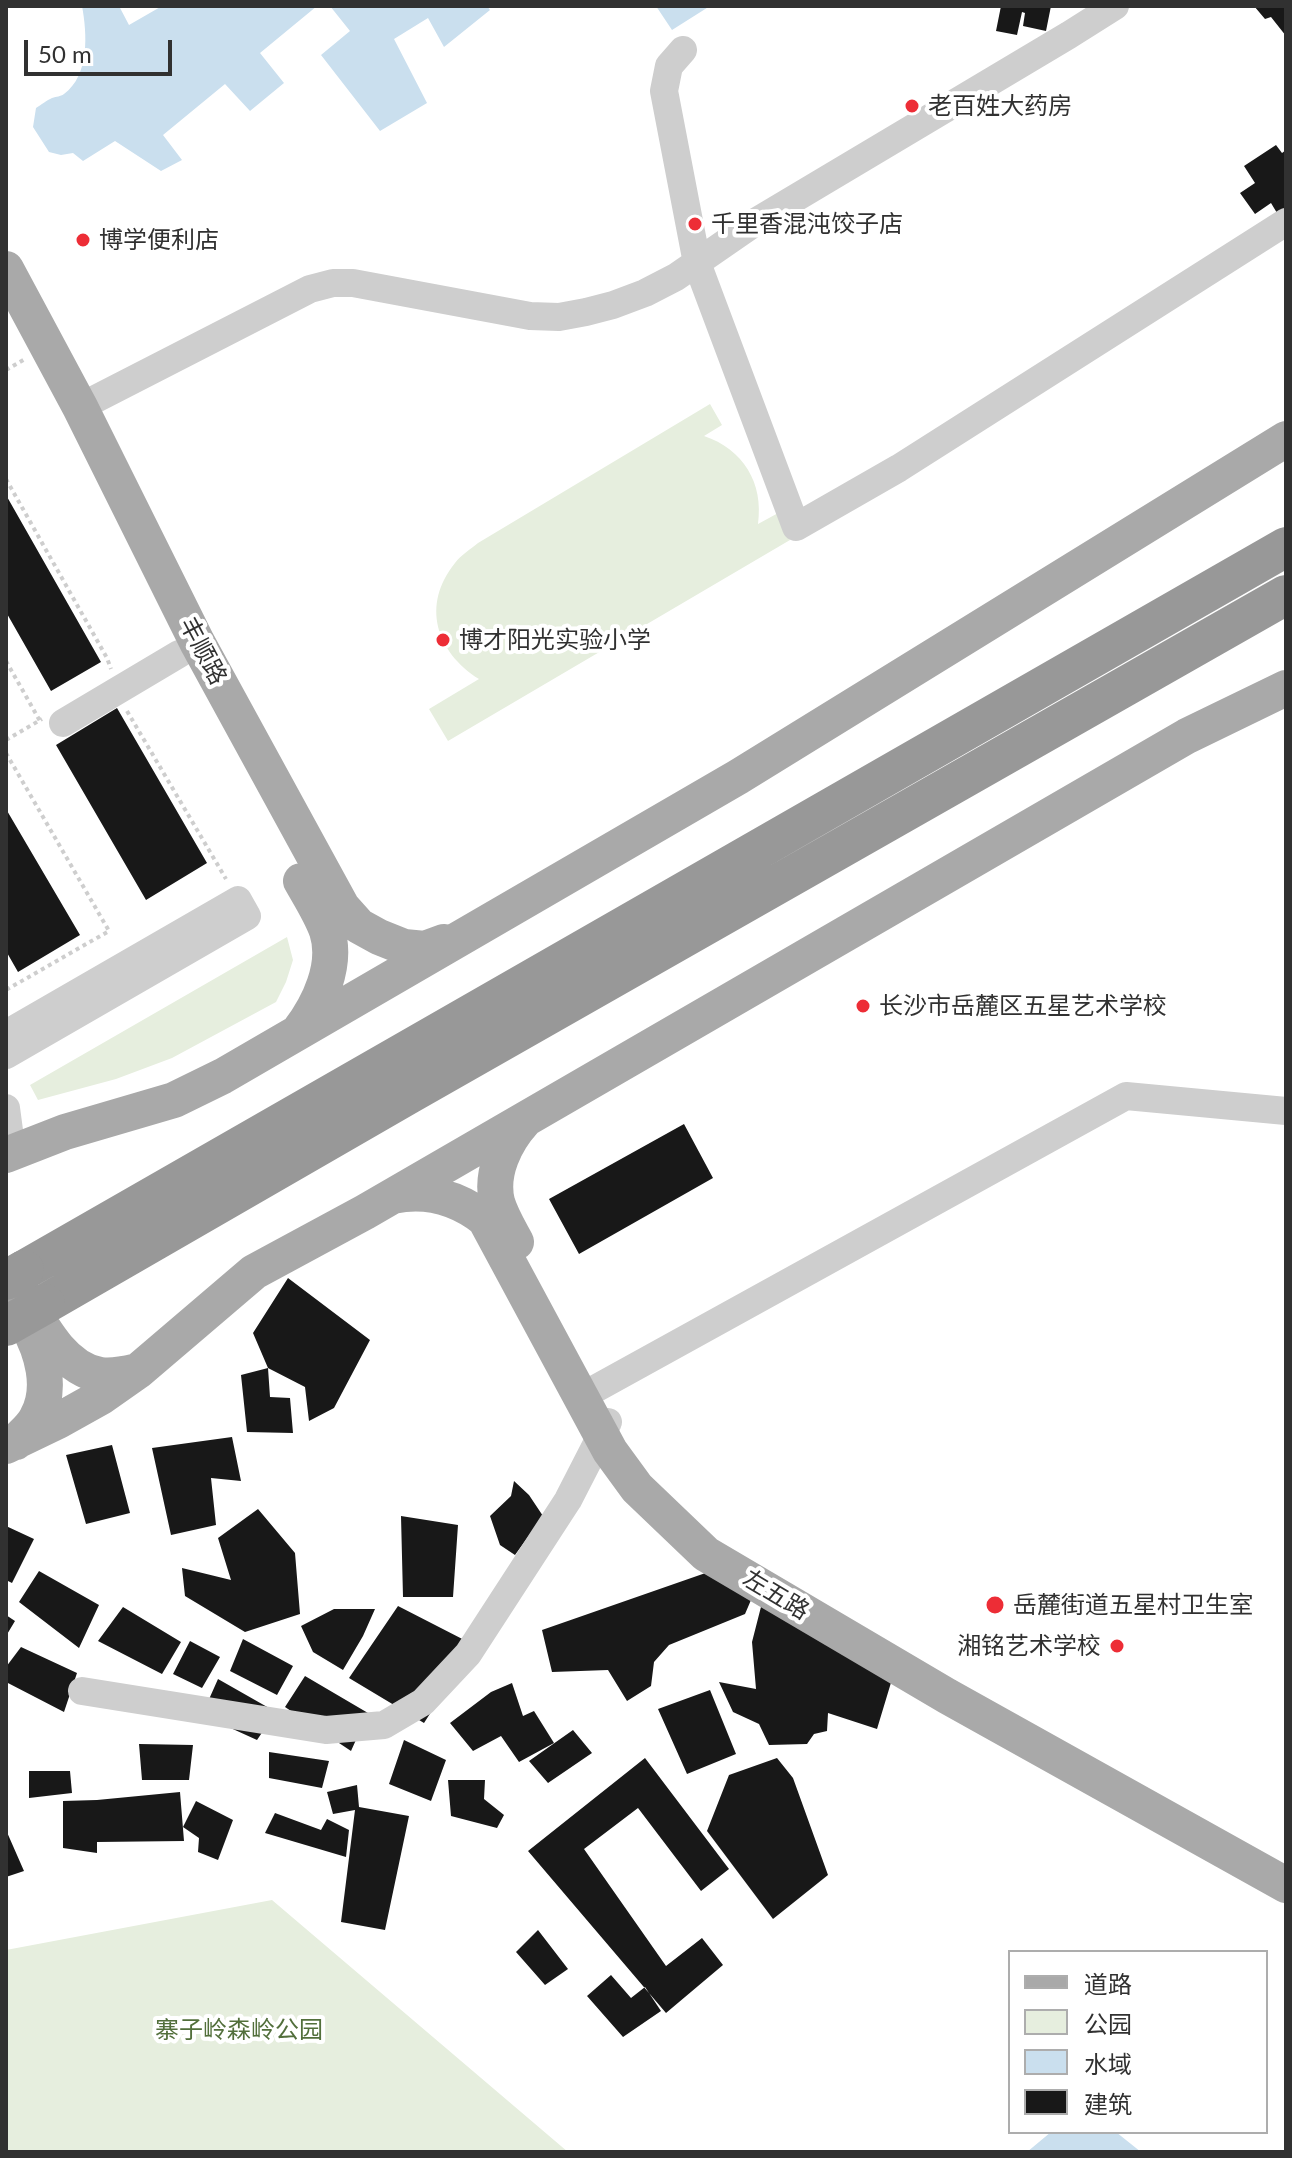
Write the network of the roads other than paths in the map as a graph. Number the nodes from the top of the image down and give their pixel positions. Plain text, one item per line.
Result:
1 (1115, 6) edge
2 (683, 50) dead end
3 (1286, 222) edge
4 (697, 263) junction
5 (6, 269) edge
6 (6, 316) edge
7 (17, 363) edge
8 (80, 407) junction
9 (1286, 439) edge
10 (1286, 520) edge
11 (1286, 547) edge
12 (1286, 595) edge
13 (1286, 606) edge
14 (179, 654) junction
15 (1153, 672) junction
16 (1286, 688) edge
17 (51, 722) road end
18 (878, 780) junction
19 (465, 935) junction
20 (6, 1034) edge
21 (296, 1035) junction
22 (6, 1055) edge
23 (6, 1108) edge
24 (1286, 1111) edge
25 (526, 1119) junction
26 (16, 1155) edge
27 (392, 1196) junction
28 (11, 1276) edge
29 (6, 1326) edge
30 (138, 1371) junction
31 (602, 1414) junction
32 (11, 1444) edge
33 (82, 1691) dead end
34 (1286, 1864) edge
35 (1286, 1885) edge

1 - 4 street
2 - 4 street
3 - 4 street
4 - 8 street
5 - 8 main road, 丰顺路
6 - 7 main road
7 - 14 main road
8 - 19 main road, 丰顺路
9 - 19 main road
10 - 18 highway
11 - 18 highway
12 - 15 highway
13 - 15 highway
14 - 17 street
14 - 21 main road
15 - 29 highway, bridge
16 - 25 main road
18 - 28 highway
19 - 21 main road
20 - 22 street
21 - 26 main road
23 - 26 street
24 - 31 street
25 - 27 main road
25 - 31 main road, 左五路
27 - 30 main road
27 - 31 main road, 左五路
28 - 30 main road
28 - 32 main road
30 - 32 main road
31 - 33 street
31 - 34 main road, 左五路
31 - 35 main road, 左五路

